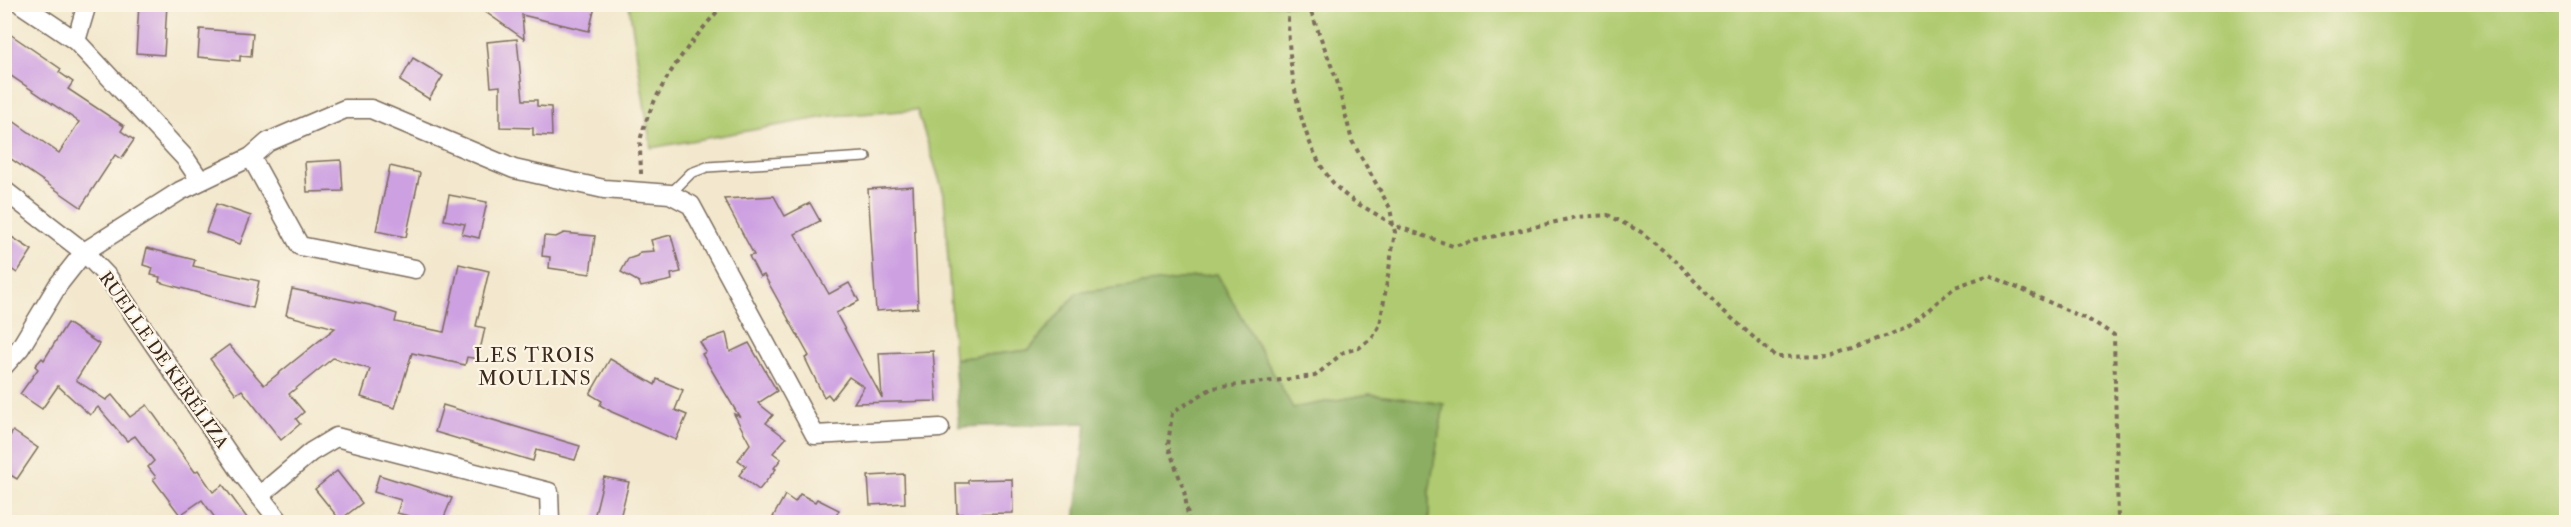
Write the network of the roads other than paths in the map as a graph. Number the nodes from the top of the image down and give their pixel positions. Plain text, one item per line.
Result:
1 (21, 4) edge
2 (87, 4) edge
3 (76, 41) junction
4 (251, 157) junction
5 (866, 157) dead end
6 (200, 180) junction
7 (4, 190) edge
8 (670, 194) junction
9 (84, 252) junction
10 (415, 269) dead end
11 (4, 366) edge
12 (940, 428) dead end
13 (259, 496) junction
14 (280, 522) edge
15 (550, 522) edge

1 - 3 street
2 - 3 street
3 - 6 street
4 - 6 street
4 - 8 street
4 - 10 street
5 - 8 lane
6 - 9 street
7 - 9 street, RUELLE DE KERÉLIZA
8 - 12 street
9 - 11 street
9 - 13 street, RUELLE DE KERÉLIZA
13 - 14 street, RUELLE DE KERÉLIZA
13 - 15 street

